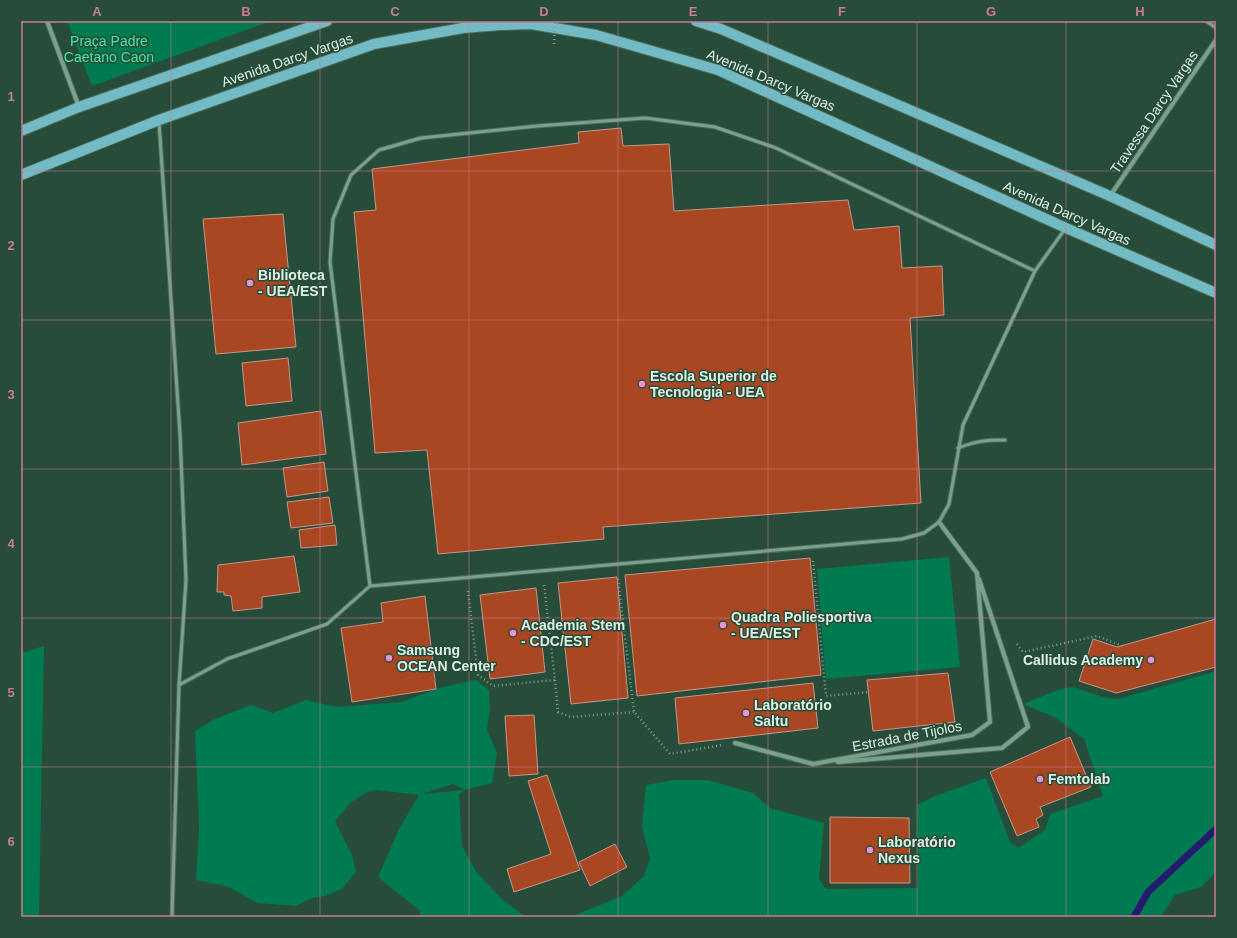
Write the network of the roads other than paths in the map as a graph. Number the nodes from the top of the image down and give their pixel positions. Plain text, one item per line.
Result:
1 (47, 21) edge
2 (327, 21) edge
3 (696, 21) edge
4 (1206, 21) edge
5 (1216, 28) edge
6 (1216, 40) edge
7 (79, 107) junction
8 (159, 120) junction
9 (21, 131) edge
10 (21, 175) edge
11 (1110, 196) junction
12 (1066, 228) junction
13 (1216, 245) edge
14 (1035, 272) junction
15 (1216, 293) edge
16 (1005, 440) dead end
17 (958, 448) junction
18 (939, 522) junction
19 (977, 573) junction
20 (370, 586) junction
21 (179, 685) junction
22 (735, 743) road end
23 (813, 764) junction
24 (172, 917) edge

1 - 7 street
2 - 7 main road, Avenida Darcy Vargas
3 - 11 main road, Avenida Darcy Vargas
4 - 5 lane
6 - 11 street, Travessa Darcy Vargas
7 - 9 main road, Avenida Darcy Vargas
8 - 10 main road, Avenida Darcy Vargas
8 - 12 main road, Avenida Darcy Vargas
8 - 21 lane
11 - 13 main road, Avenida Darcy Vargas
12 - 14 lane
12 - 15 main road, Avenida Darcy Vargas
14 - 17 lane
14 - 20 lane
16 - 17 lane
17 - 18 lane
18 - 19 street
18 - 20 lane
19 - 23 street, Estrada de Tijolos
19 - 23 street
20 - 21 lane
21 - 24 lane
22 - 23 street, Estrada de Tijolos

